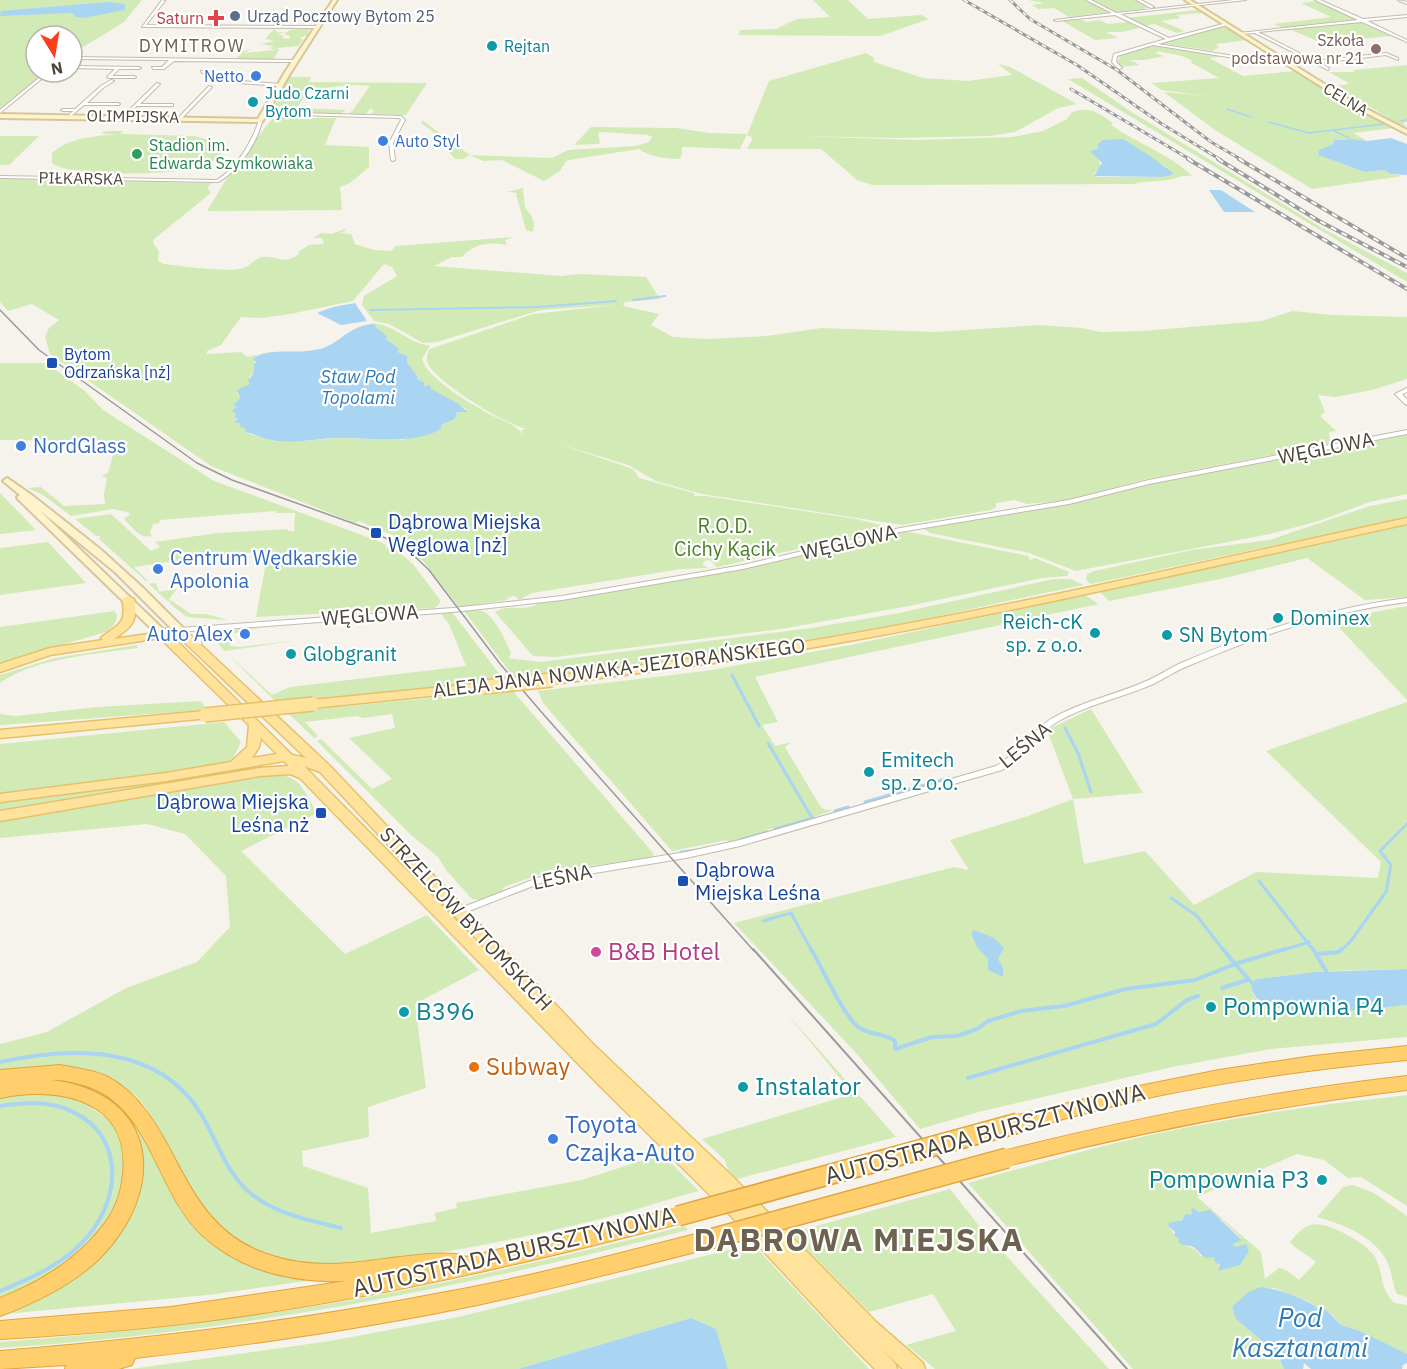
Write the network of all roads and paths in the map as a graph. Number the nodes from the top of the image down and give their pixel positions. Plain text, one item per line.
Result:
1 (335, 0) edge
2 (1088, 0) edge
3 (1138, 0) edge
4 (1187, 0) edge
5 (1237, 0) edge
6 (1244, 0) edge
7 (1317, 0) edge
8 (1400, 0) edge
9 (163, 1) edge
10 (1407, 3) edge
11 (1195, 4) junction
12 (1153, 8) junction
13 (1113, 13) junction
14 (1407, 16) edge
15 (1056, 20) dead end
16 (1362, 21) junction
17 (1226, 24) junction
18 (318, 27) junction
19 (1255, 32) junction
20 (1241, 33) junction
21 (1407, 34) edge
22 (1394, 35) junction
23 (1168, 39) junction
24 (1407, 42) edge
25 (1151, 44) junction
26 (84, 58) edge
27 (1280, 58) junction
28 (172, 60) junction
29 (1397, 60) dead end
30 (295, 61) junction
31 (1314, 62) junction
32 (84, 67) edge
33 (119, 67) junction
34 (139, 68) dead end
35 (153, 68) dead end
36 (1120, 68) dead end
37 (1328, 69) dead end
38 (202, 72) dead end
39 (134, 77) dead end
40 (112, 81) dead end
41 (34, 84) edge
42 (158, 84) dead end
43 (281, 84) junction
44 (210, 87) dead end
45 (83, 104) junction
46 (118, 104) dead end
47 (136, 105) junction
48 (172, 105) dead end
49 (175, 112) dead end
50 (73, 113) junction
51 (124, 113) junction
52 (264, 113) junction
53 (0, 114) edge
54 (62, 114) junction
55 (183, 115) junction
56 (166, 118) junction
57 (260, 121) junction
58 (1407, 132) edge
59 (393, 160) dead end
60 (0, 177) edge
61 (1407, 390) edge
62 (1407, 403) edge
63 (1407, 432) edge
64 (3, 478) edge
65 (1407, 520) edge
66 (128, 599) junction
67 (1407, 600) edge
68 (214, 627) junction
69 (179, 630) junction
70 (161, 632) junction
71 (107, 638) junction
72 (143, 639) junction
73 (77, 647) junction
74 (196, 647) junction
75 (179, 651) junction
76 (0, 668) edge
77 (255, 724) junction
78 (0, 727) edge
79 (46, 730) junction
80 (0, 734) edge
81 (292, 737) junction
82 (286, 757) junction
83 (228, 767) junction
84 (325, 769) junction
85 (260, 772) junction
86 (303, 774) junction
87 (0, 798) edge
88 (0, 816) edge
89 (461, 911) junction
90 (1407, 1053) edge
91 (0, 1077) edge
92 (1407, 1083) edge
93 (0, 1091) edge
94 (484, 1262) junction
95 (0, 1307) edge
96 (0, 1330) edge
97 (194, 1342) junction
98 (0, 1361) edge
99 (75, 1369) edge
100 (888, 1369) edge
101 (916, 1369) edge

1 - 18 street, PIŁKARSKA
2 - 13 street
3 - 12 street
4 - 11 street, CELNA
5 - 6 street
5 - 11 street
7 - 16 street
8 - 10 street
9 - 18 street
11 - 12 street
11 - 17 street, CELNA
12 - 13 street
13 - 15 street
13 - 23 street
14 - 16 street
16 - 19 street
16 - 22 street
17 - 20 street, CELNA
17 - 23 street
18 - 30 street, PIŁKARSKA
19 - 20 street
19 - 31 street
20 - 27 street, CELNA
21 - 22 street
22 - 24 street
23 - 25 street
25 - 27 street
25 - 36 street
26 - 28 street
27 - 58 street, CELNA
28 - 30 street
28 - 35 street
29 - 31 street
30 - 43 street, PIŁKARSKA
31 - 37 street
32 - 33 street
33 - 34 street
33 - 39 street
38 - 43 street
40 - 45 street
41 - 53 street
42 - 47 street
43 - 52 street, PIŁKARSKA
44 - 55 street
45 - 46 street
45 - 50 street
47 - 48 street
47 - 51 street
49 - 55 street
50 - 51 street, OLIMPIJSKA
50 - 54 street, OLIMPIJSKA
51 - 56 street, OLIMPIJSKA
52 - 55 street, OLIMPIJSKA
52 - 57 street, PIŁKARSKA
52 - 59 street
53 - 54 street, OLIMPIJSKA
54 - 56 street, OLIMPIJSKA
55 - 56 street, OLIMPIJSKA
56 - 57 street, OLIMPIJSKA
57 - 60 street, PIŁKARSKA
61 - 62 street
63 - 68 street, WĘGLOWA
64 - 66 street, STRZELCÓW BYTOMSKICH
64 - 69 street, STRZELCÓW BYTOMSKICH
65 - 79 main road, ALEJA JANA NOWAKA-JEZIORAŃSKIEGO, bridge
66 - 70 street, STRZELCÓW BYTOMSKICH
66 - 71 main road
67 - 89 street, LEŚNA
68 - 69 street, WĘGLOWA
68 - 74 street
69 - 70 main road
69 - 74 main road, STRZELCÓW BYTOMSKICH
70 - 71 main road
70 - 72 main road
70 - 75 main road, STRZELCÓW BYTOMSKICH
71 - 73 main road
72 - 73 main road
72 - 75 main road
73 - 76 main road
74 - 81 main road, STRZELCÓW BYTOMSKICH
75 - 77 main road, STRZELCÓW BYTOMSKICH
77 - 82 main road, STRZELCÓW BYTOMSKICH
77 - 83 main road
78 - 79 main road
79 - 80 main road, ALEJA JANA NOWAKA-JEZIORAŃSKIEGO
81 - 82 main road
81 - 84 main road, STRZELCÓW BYTOMSKICH
82 - 83 main road
82 - 84 main road
82 - 85 main road
82 - 86 main road, STRZELCÓW BYTOMSKICH
83 - 87 main road
84 - 89 main road, STRZELCÓW BYTOMSKICH
85 - 86 main road
85 - 88 main road
86 - 100 main road, STRZELCÓW BYTOMSKICH
89 - 101 main road, STRZELCÓW BYTOMSKICH
90 - 94 highway, AUTOSTRADA BURSZTYNOWA, bridge
91 - 94 highway
92 - 97 highway, AUTOSTRADA BURSZTYNOWA, bridge
93 - 95 highway
94 - 96 highway, AUTOSTRADA BURSZTYNOWA
97 - 98 highway, AUTOSTRADA BURSZTYNOWA
97 - 99 highway

